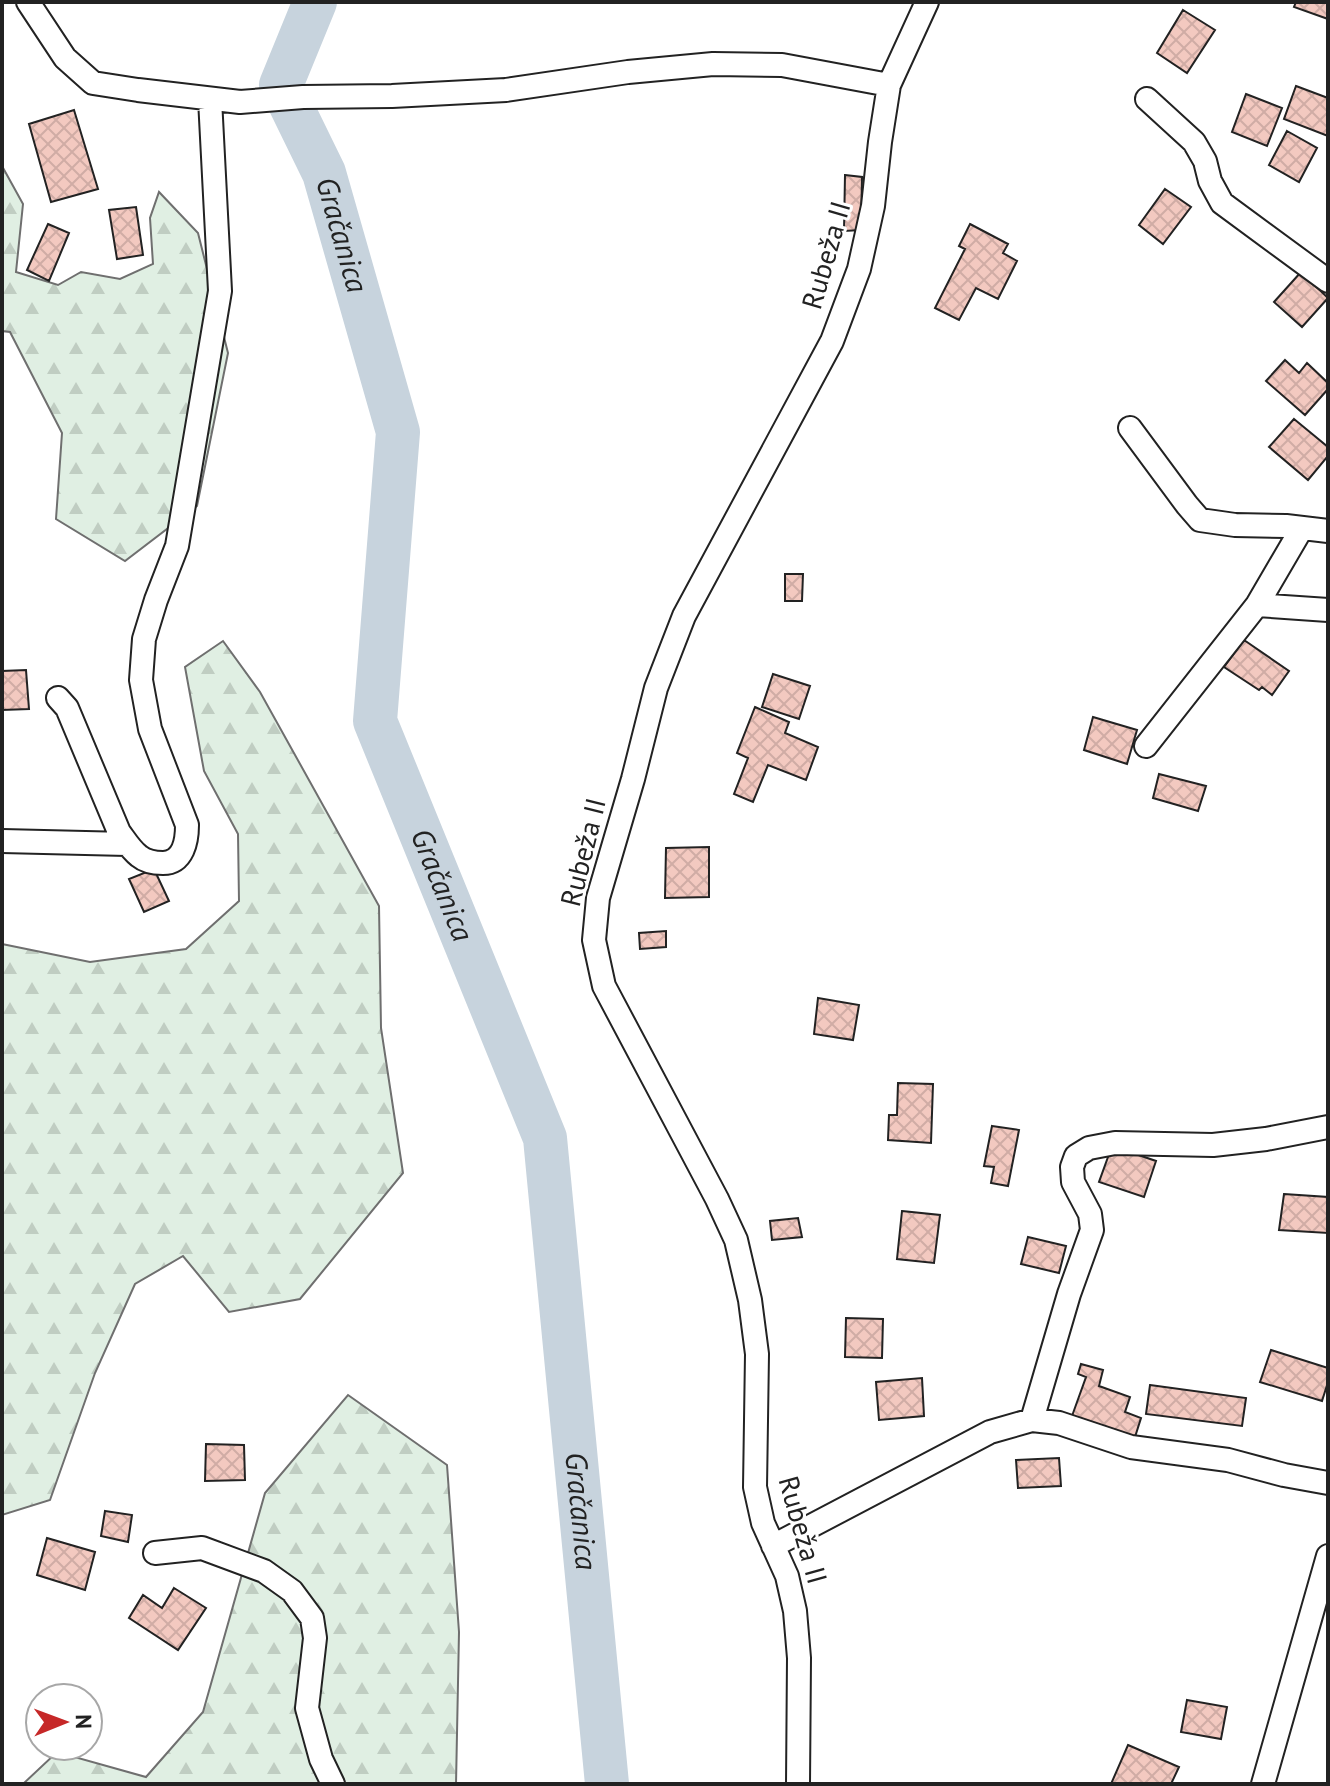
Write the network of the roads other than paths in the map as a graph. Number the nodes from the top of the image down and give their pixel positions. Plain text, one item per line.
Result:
1 (28, 2) edge
2 (927, 2) edge
3 (889, 85) junction
4 (210, 99) junction
5 (1147, 99) dead end
6 (1328, 281) edge
7 (1130, 428) dead end
8 (1302, 528) junction
9 (1328, 531) edge
10 (1257, 605) junction
11 (1328, 610) edge
12 (58, 698) dead end
13 (1146, 746) dead end
14 (2, 841) edge
15 (127, 844) junction
16 (1328, 1127) edge
17 (1032, 1420) junction
18 (1328, 1483) edge
19 (773, 1546) junction
20 (155, 1553) dead end
21 (1328, 1556) edge
22 (333, 1784) edge
23 (798, 1784) edge
24 (1263, 1784) edge

1 - 4 street
2 - 3 street, Rubeža II
3 - 4 street
3 - 19 street, Rubeža II
4 - 15 street
5 - 6 street
7 - 8 street
8 - 9 street
8 - 10 street
10 - 11 street
10 - 13 street
12 - 15 street
14 - 15 street
16 - 17 street
17 - 18 street
17 - 19 street
19 - 23 street, Rubeža II
20 - 22 street
21 - 24 street

